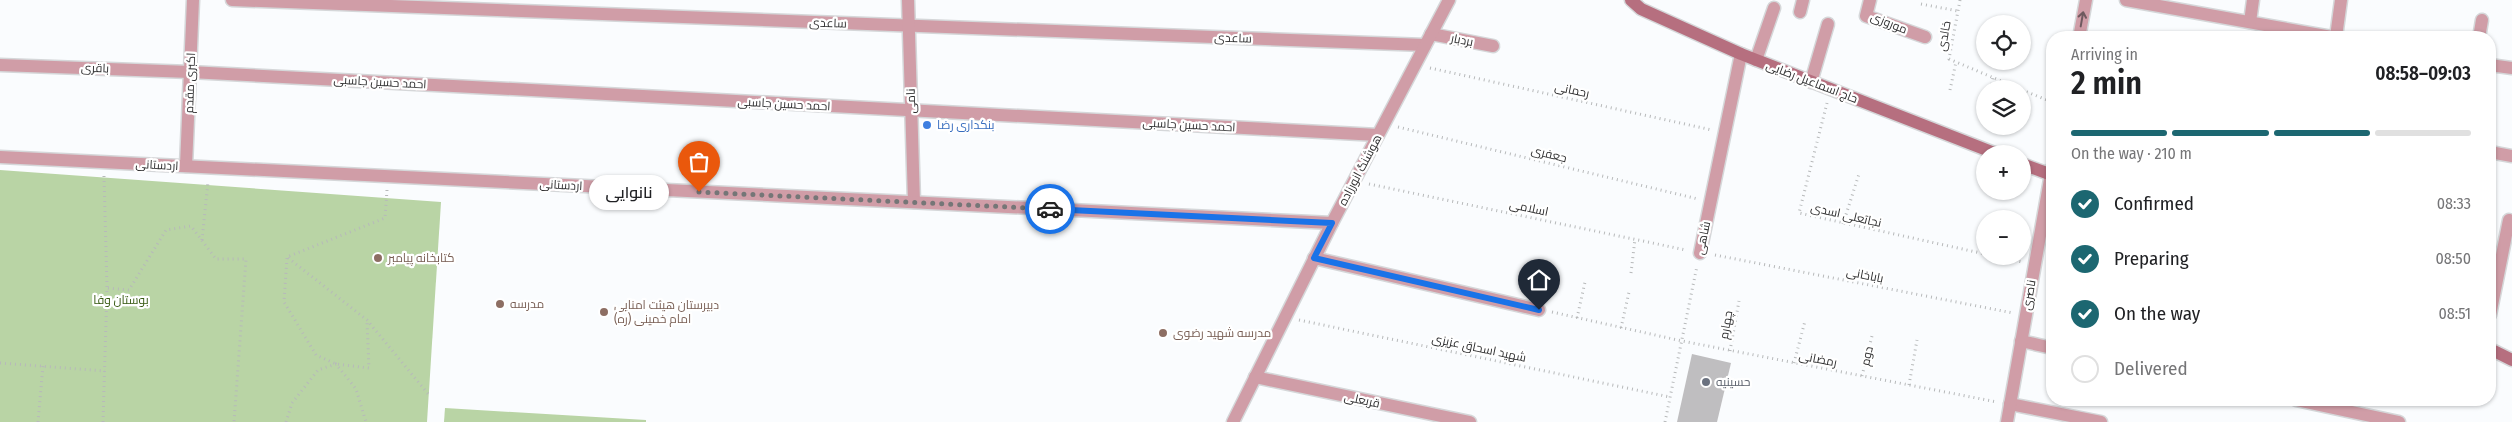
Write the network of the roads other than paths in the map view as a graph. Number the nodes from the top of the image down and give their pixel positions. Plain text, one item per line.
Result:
1 (193, 0) edge
2 (232, 0) edge
3 (908, 0) edge
4 (1449, 0) edge
5 (1631, 0) edge
6 (1870, 0) edge
7 (2086, 0) edge
8 (2126, 0) edge
9 (2253, 0) edge
10 (2341, 0) edge
11 (1774, 8) dead end
12 (2482, 20) dead end
13 (2250, 22) junction
14 (1828, 24) dead end
15 (908, 26) junction
16 (2080, 31) edge
17 (2302, 31) edge
18 (2338, 31) edge
19 (2480, 31) edge
20 (1925, 37) dead end
21 (1428, 40) junction
22 (1493, 46) dead end
23 (1741, 54) junction
24 (1756, 60) junction
25 (0, 64) edge
26 (2496, 65) edge
27 (2512, 68) edge
28 (190, 72) junction
29 (1812, 82) junction
30 (912, 110) junction
31 (1381, 129) junction
32 (1976, 146) edge
33 (2496, 153) edge
34 (2512, 156) edge
35 (0, 157) edge
36 (186, 166) junction
37 (2031, 167) edge
38 (2046, 171) edge
39 (914, 202) junction
40 (2046, 205) edge
41 (2509, 220) dead end
42 (1332, 223) junction
43 (1700, 253) road end
44 (1314, 258) junction
45 (2496, 285) edge
46 (1539, 310) road end
47 (2021, 341) junction
48 (2046, 347) edge
49 (2496, 352) edge
50 (2512, 360) edge
51 (1255, 377) junction
52 (2010, 404) junction
53 (2324, 406) edge
54 (1233, 422) edge
55 (1470, 422) edge
56 (2007, 422) edge
57 (2101, 422) edge
58 (2399, 422) edge

1 - 28 street, اکبری مقدم
2 - 15 street, ساعدی
3 - 15 street, نامی
4 - 21 street, هوشنگ انورزاده
5 - 23 main road, حاج اسماعیل رضایی
6 - 20 street, موروزی
16 -> 7 street
8 - 13 street
9 - 13 street
10 - 18 street
11 - 24 street
12 - 19 street
13 - 17 street
14 - 29 street
15 - 21 street, ساعدی
15 - 30 street, نامی
21 - 22 street, بردبار
21 - 31 street, هوشنگ انورزاده
23 - 24 main road, حاج اسماعیل رضایی
23 - 43 street, شاهی
24 - 29 main road, حاج اسماعیل رضایی
25 - 28 street, باقری
26 - 27 street
28 - 30 street, احمد حسین جاسبی
28 - 36 street, اکبری مقدم
29 - 32 main road, حاج اسماعیل رضایی
30 - 31 street, احمد حسین جاسبی
30 - 39 street, نامی
31 - 42 street, هوشنگ انورزاده
33 - 34 street
35 - 36 street, اردستانی
36 - 39 street, اردستانی
37 - 38 main road
39 - 42 street, اردستانی
40 - 47 street, ناصری
41 - 45 street
42 - 44 street, هوشنگ انورزاده
44 - 46 street
44 - 51 street, هوشنگ انورزاده
47 - 48 street
47 - 52 street, ناصری
49 - 50 main road
51 - 54 street, هوشنگ انورزاده
51 - 55 street, قربعلی
52 - 56 street, ناصری
52 - 57 street
53 - 58 street

